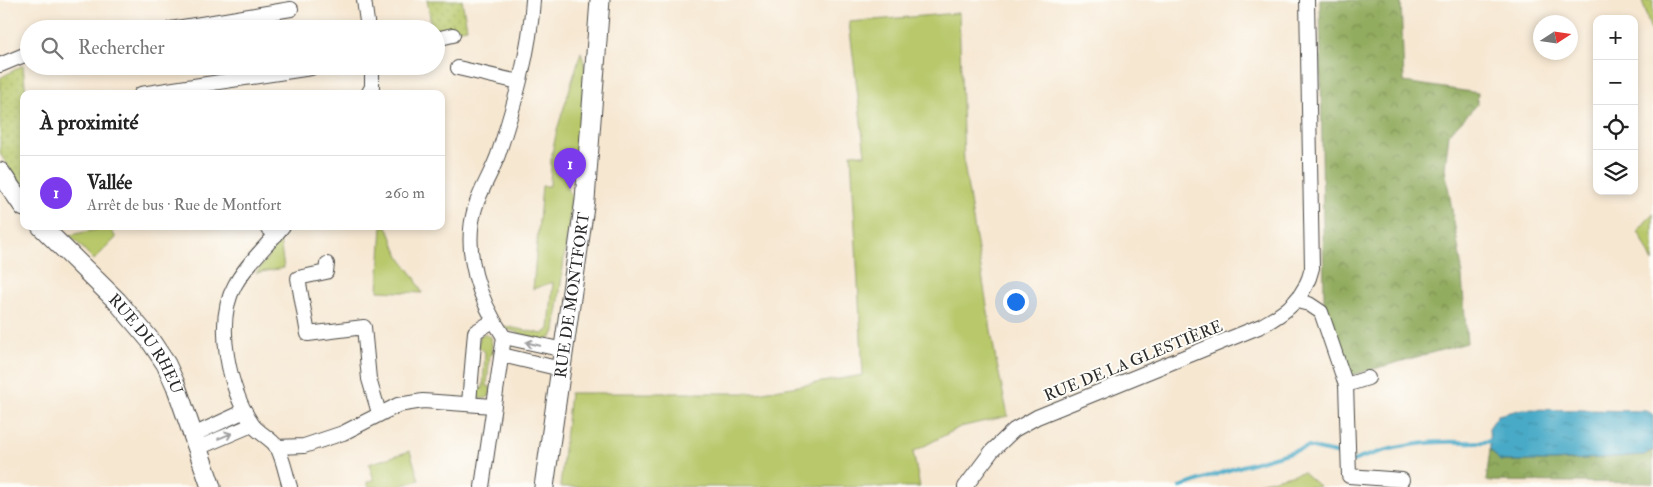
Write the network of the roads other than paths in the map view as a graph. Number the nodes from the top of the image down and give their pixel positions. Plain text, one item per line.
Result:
1 (364, 0) edge
2 (533, 0) edge
3 (600, 0) edge
4 (1307, 0) edge
5 (291, 9) dead end
6 (225, 20) edge
7 (367, 20) edge
8 (453, 35) dead end
9 (445, 37) edge
10 (20, 57) edge
11 (0, 65) edge
12 (458, 68) dead end
13 (271, 75) edge
14 (372, 75) edge
15 (519, 82) junction
16 (186, 90) edge
17 (370, 90) edge
18 (0, 172) edge
19 (20, 201) edge
20 (45, 230) edge
21 (274, 230) edge
22 (327, 264) dead end
23 (1297, 301) junction
24 (493, 322) junction
25 (504, 337) junction
26 (564, 350) junction
27 (502, 355) junction
28 (561, 369) junction
29 (1368, 378) dead end
30 (1346, 385) junction
31 (469, 403) junction
32 (493, 406) junction
33 (245, 411) junction
34 (379, 413) junction
35 (252, 425) junction
36 (196, 441) junction
37 (276, 447) junction
38 (1402, 480) dead end
39 (971, 485) edge
40 (211, 487) edge
41 (290, 487) edge
42 (482, 487) edge
43 (544, 487) edge

1 - 7 street
2 - 15 street
3 - 26 main road, RUE DE MONTFORT
4 - 23 street, RUE DE LA GLESTIÈRE
5 - 6 street
8 - 9 street
10 - 11 street
12 - 15 street
13 - 16 street
14 - 17 street
15 - 24 street
18 - 19 main road
20 - 36 main road, RUE DU RHEU
21 - 33 street
22 - 34 street
23 - 30 street
23 - 39 street, RUE DE LA GLESTIÈRE
24 - 25 street
24 - 31 street
26 -> 25 street
25 - 27 street
26 - 28 main road, RUE DE MONTFORT
27 - 28 street
27 - 32 street
28 - 43 main road, RUE DE MONTFORT
29 - 30 street
30 - 38 street
31 - 32 street
31 - 34 street
32 - 42 street
33 - 35 street
33 - 36 street
34 - 37 street
36 -> 35 street
35 - 37 street
36 - 40 main road, RUE DU RHEU
37 - 41 street

